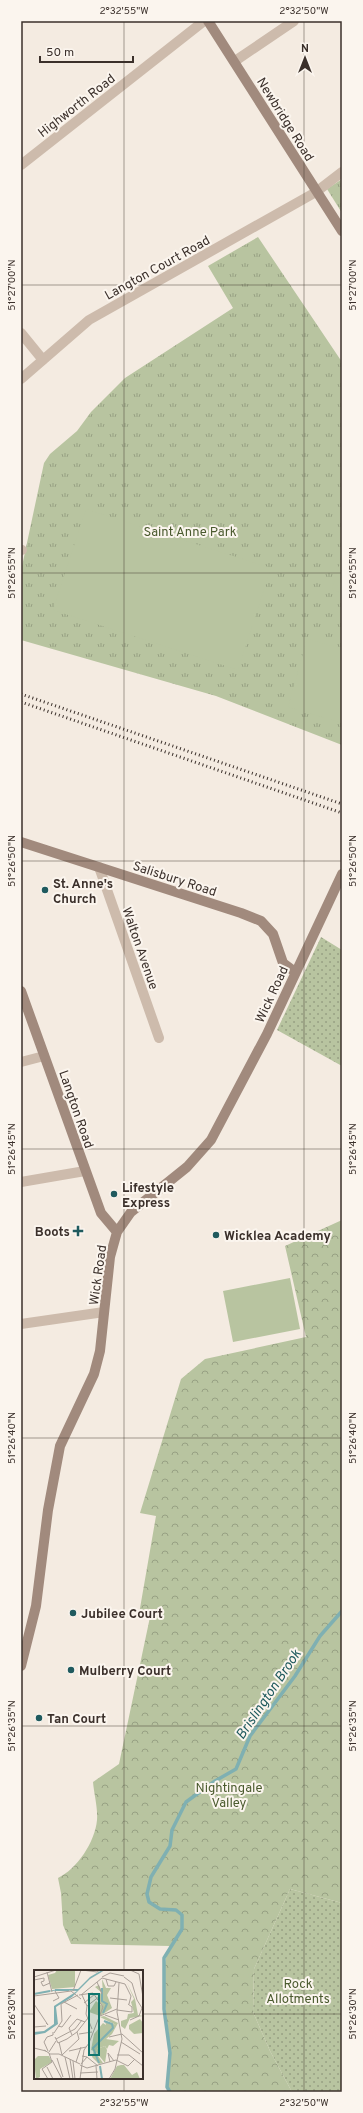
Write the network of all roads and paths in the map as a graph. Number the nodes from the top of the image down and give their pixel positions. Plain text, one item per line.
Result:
1 (204, 21) edge
2 (208, 21) edge
3 (294, 21) edge
4 (235, 61) junction
5 (21, 165) edge
6 (342, 172) edge
7 (316, 192) junction
8 (342, 231) edge
9 (21, 333) edge
10 (43, 360) junction
11 (21, 379) edge
12 (21, 842) edge
13 (99, 867) junction
14 (342, 874) edge
15 (295, 972) junction
16 (21, 991) edge
17 (159, 1038) dead end
18 (44, 1056) junction
19 (21, 1062) edge
20 (85, 1170) junction
21 (21, 1182) edge
22 (117, 1232) junction
23 (104, 1312) junction
24 (21, 1324) edge
25 (21, 1666) edge

1 - 5 street, Highworth Road
2 - 4 street, Newbridge Road
3 - 4 street
4 - 7 street, Newbridge Road
6 - 7 street, Langton Court Road
7 - 8 street, Newbridge Road
7 - 10 street, Langton Court Road
9 - 10 street
10 - 11 street, Langton Court Road
12 - 13 street, Salisbury Road
13 - 15 street, Salisbury Road
13 - 17 street, Walton Avenue
14 - 15 street, Wick Road
15 - 22 street, Wick Road
16 - 18 street, Langton Road
18 - 19 street
18 - 20 street, Langton Road
20 - 21 street
20 - 22 street, Langton Road
22 - 23 street, Wick Road
23 - 24 street
23 - 25 street, Wick Road

